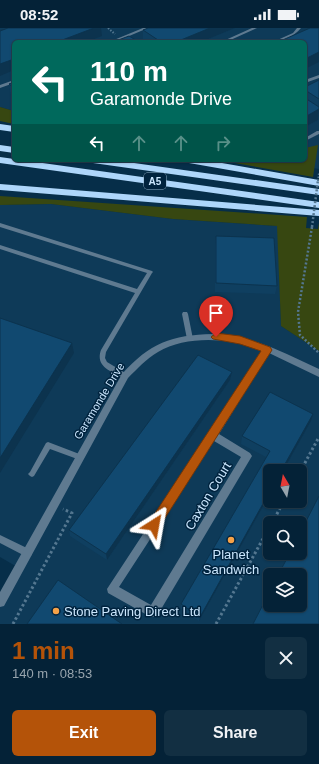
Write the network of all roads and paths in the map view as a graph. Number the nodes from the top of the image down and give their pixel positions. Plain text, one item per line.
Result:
1 (146, 28) edge
2 (255, 28) edge
3 (299, 28) edge
4 (116, 40) edge
5 (228, 40) edge
6 (280, 40) edge
7 (319, 76) edge
8 (307, 81) edge
9 (12, 82) edge
10 (0, 87) edge
11 (0, 127) edge
12 (12, 129) edge
13 (319, 132) edge
14 (307, 139) edge
15 (0, 148) edge
16 (12, 150) edge
17 (0, 160) edge
18 (12, 162) edge
19 (14, 162) edge
20 (107, 162) edge
21 (200, 162) edge
22 (319, 173) edge
23 (319, 183) edge
24 (0, 187) edge
25 (319, 192) edge
26 (319, 205) edge
27 (319, 213) edge
28 (0, 225) edge
29 (0, 247) edge
30 (138, 292) junction
31 (184, 314) dead end
32 (190, 339) junction
33 (267, 350) junction
34 (319, 353) edge
35 (319, 373) edge
36 (125, 376) junction
37 (213, 435) junction
38 (319, 437) edge
39 (80, 457) junction
40 (304, 464) edge
41 (32, 474) dead end
42 (53, 505) junction
43 (0, 538) edge
44 (263, 539) edge
45 (28, 553) junction
46 (0, 602) edge
47 (13, 624) edge
48 (216, 624) edge

1 - 4 lane
2 - 5 lane
3 - 6 lane
7 - 8 lane
9 - 10 lane
11 - 12 highway
13 - 14 lane
15 - 16 highway
17 - 18 highway, A5
19 - 26 highway, A5
20 - 25 highway, A5
21 - 23 highway
22 - 34 path, bridge
24 - 27 highway
28 - 30 lane
29 - 30 lane
30 - 36 lane
31 - 32 lane
32 - 33 street, Garamonde Drive
32 - 36 street, Garamonde Drive
33 - 35 street, Garamonde Drive
33 - 37 street, Caxton Court
36 - 39 street, Garamonde Drive
37 - 37 street, Caxton Court
38 - 40 path
39 - 41 lane
39 - 42 street, Garamonde Drive
42 - 45 street, Garamonde Drive
42 - 47 path
43 - 45 lane
44 - 48 path
45 - 46 street, Garamonde Drive

